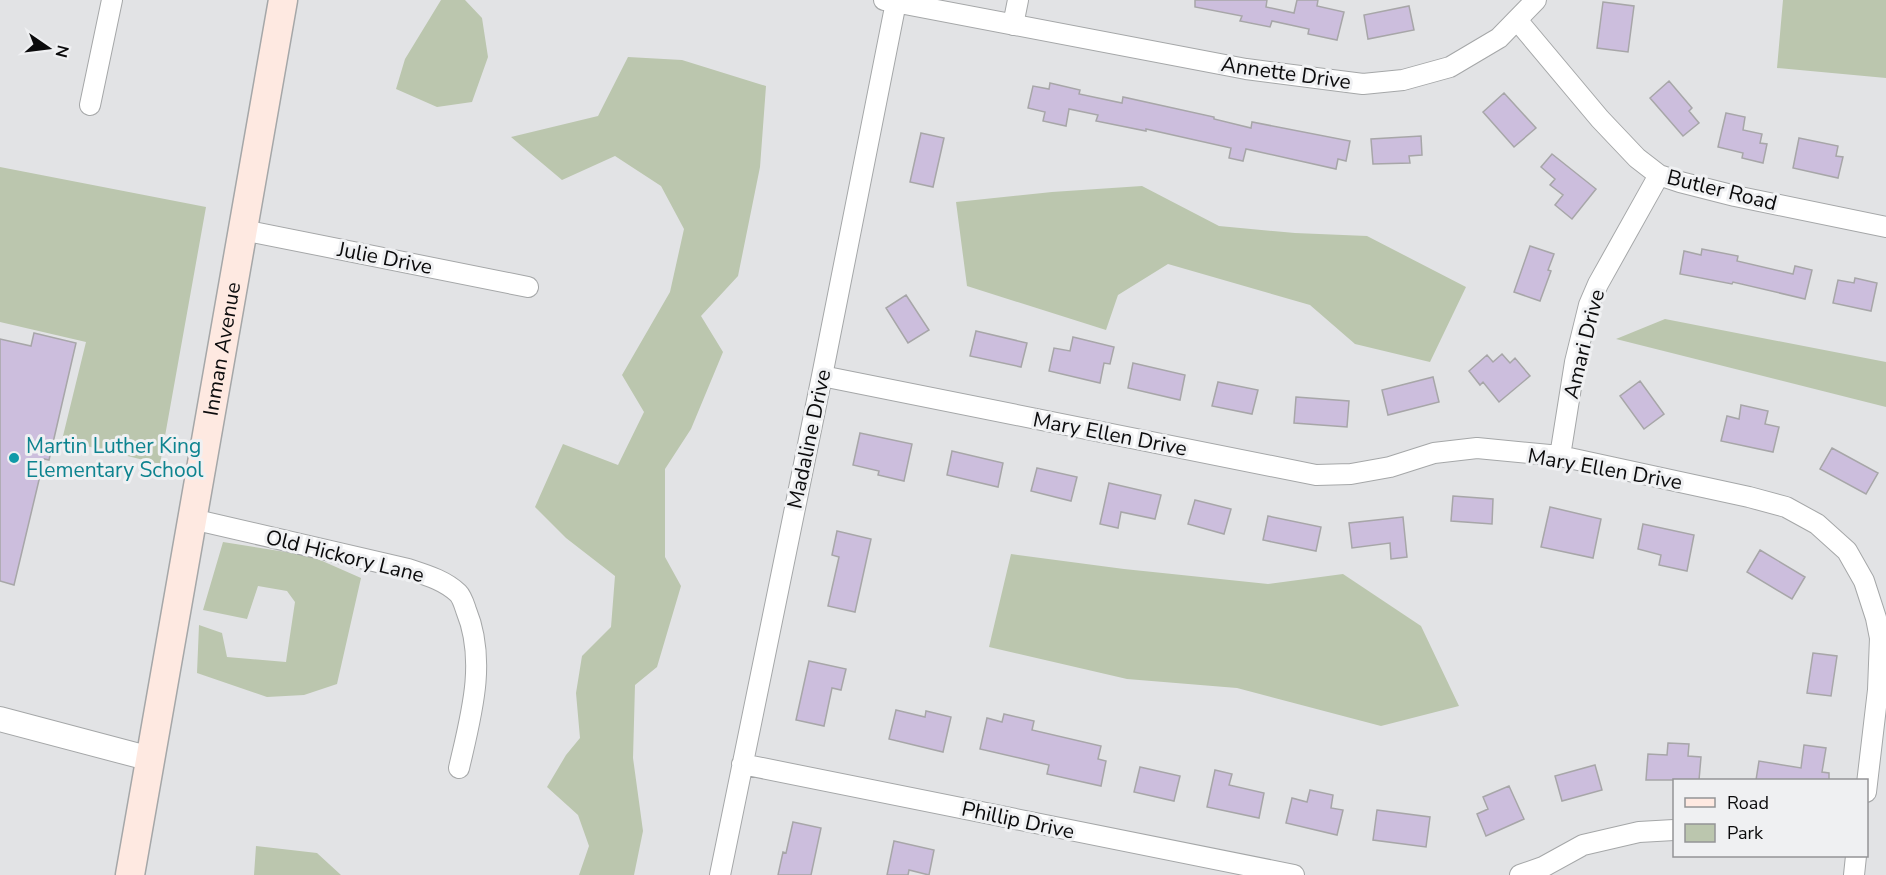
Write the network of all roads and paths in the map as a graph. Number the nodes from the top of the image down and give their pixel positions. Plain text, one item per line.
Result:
1 (112, 0) edge
2 (283, 0) edge
3 (1018, 0) edge
4 (1536, 0) edge
5 (890, 1) edge
6 (1517, 20) junction
7 (1013, 26) junction
8 (90, 105) dead end
9 (1659, 175) junction
10 (1886, 227) edge
11 (243, 230) junction
12 (528, 287) dead end
13 (822, 376) junction
14 (1560, 456) junction
15 (192, 519) junction
16 (0, 720) edge
17 (151, 759) junction
18 (742, 764) junction
19 (459, 768) dead end
20 (1868, 779) edge
21 (1673, 830) edge
22 (130, 875) edge
23 (720, 875) edge
24 (1294, 875) edge
25 (1520, 875) edge

1 - 8 street
2 - 11 main road, Inman Avenue
3 - 7 street
4 - 6 street, Annette Drive
5 - 7 street, Annette Drive
5 - 13 street, Madaline Drive
6 - 7 street, Annette Drive
6 - 9 street, Butler Road
9 - 10 street, Butler Road
9 - 14 street, Amari Drive
11 - 12 street, Julie Drive
11 - 15 main road, Inman Avenue
13 - 14 street, Mary Ellen Drive
13 - 18 street, Madaline Drive
14 - 20 street, Mary Ellen Drive
15 - 17 main road, Inman Avenue
15 - 19 street, Old Hickory Lane
16 - 17 street
17 - 22 main road, Inman Avenue
18 - 23 street, Madaline Drive
18 - 24 street, Phillip Drive
21 - 25 street

